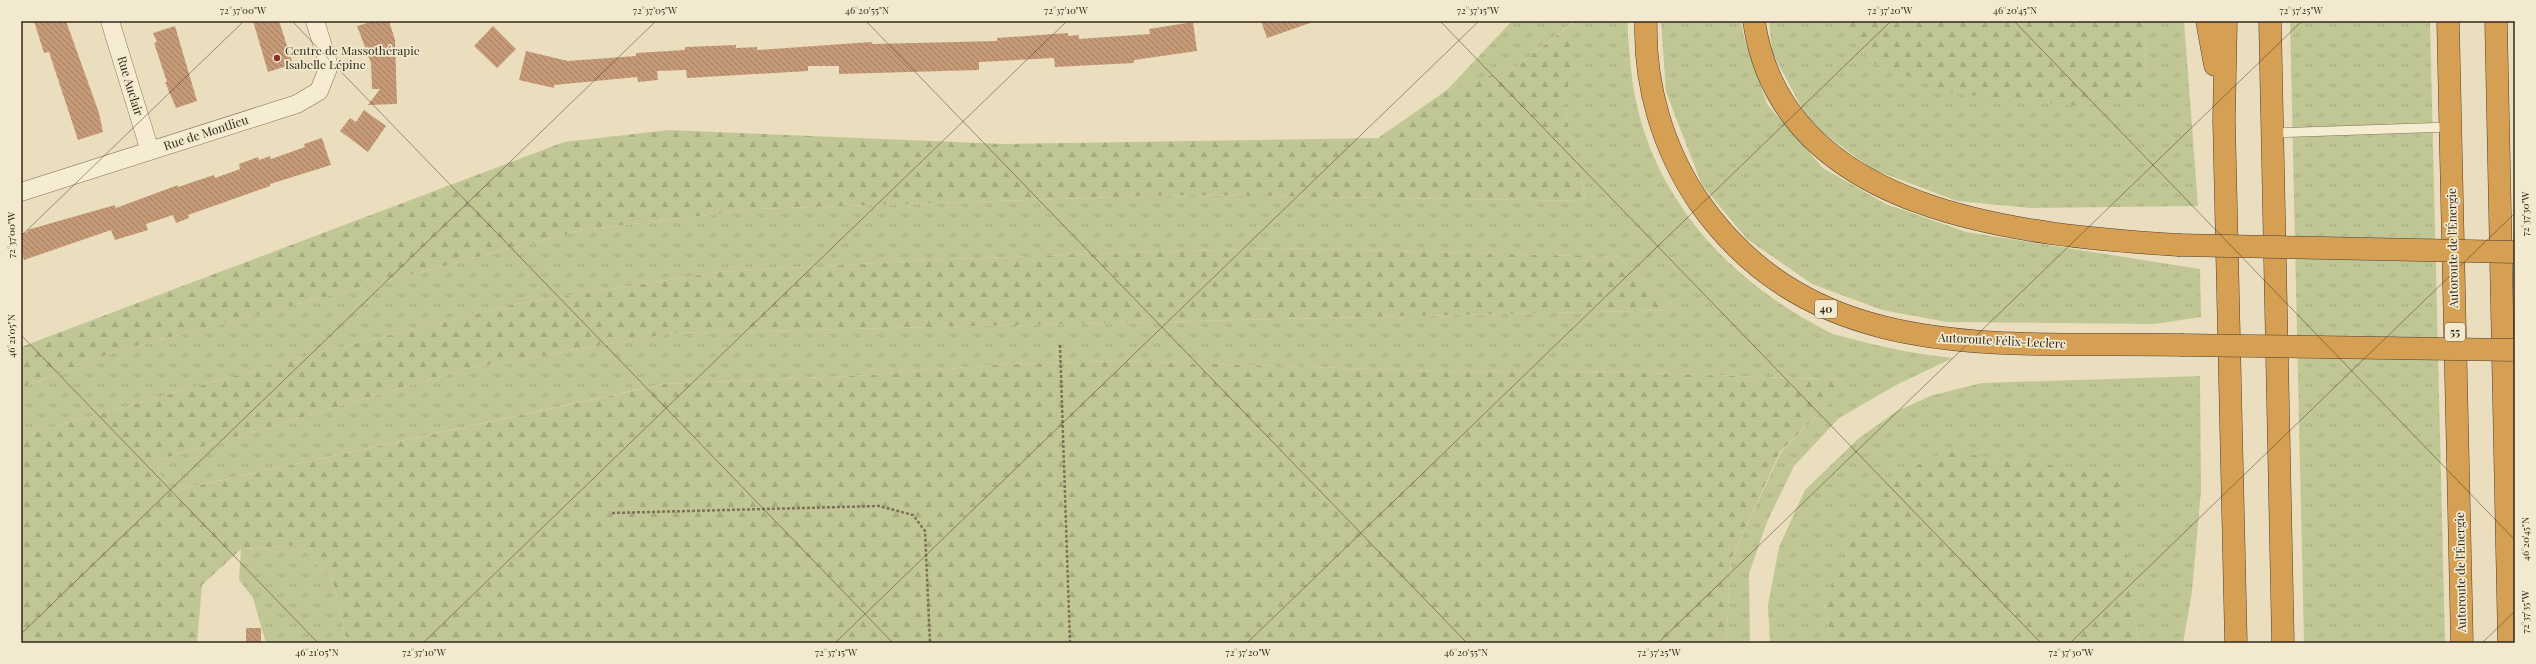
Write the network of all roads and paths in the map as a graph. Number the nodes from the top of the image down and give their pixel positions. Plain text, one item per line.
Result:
1 (110, 21) edge
2 (315, 21) edge
3 (1646, 21) edge
4 (1754, 21) edge
5 (2207, 21) edge
6 (2226, 21) edge
7 (2270, 21) edge
8 (2448, 21) edge
9 (2496, 21) edge
10 (2224, 120) junction
11 (2450, 127) junction
12 (2273, 133) junction
13 (150, 151) junction
14 (21, 192) edge
15 (2515, 252) edge
16 (1060, 345) dead end
17 (2515, 350) edge
18 (612, 512) dead end
19 (930, 643) edge
20 (1070, 643) edge
21 (2236, 643) edge
22 (2283, 643) edge
23 (2462, 643) edge
24 (2509, 643) edge

1 - 13 street, Rue Auclair
2 - 13 street, Rue de Montlieu
3 - 17 highway, Autoroute Félix-Leclerc / 40, bridge
4 - 15 highway, bridge
5 - 10 highway
6 - 10 highway
7 - 12 highway
8 - 11 highway, Autoroute de l'Énergie / 55
9 - 24 highway
10 - 21 highway
11 - 12 lane
11 - 23 highway, Autoroute de l'Énergie / 55
12 - 22 highway
13 - 14 street, Rue de Montlieu
16 - 20 path
18 - 19 path

